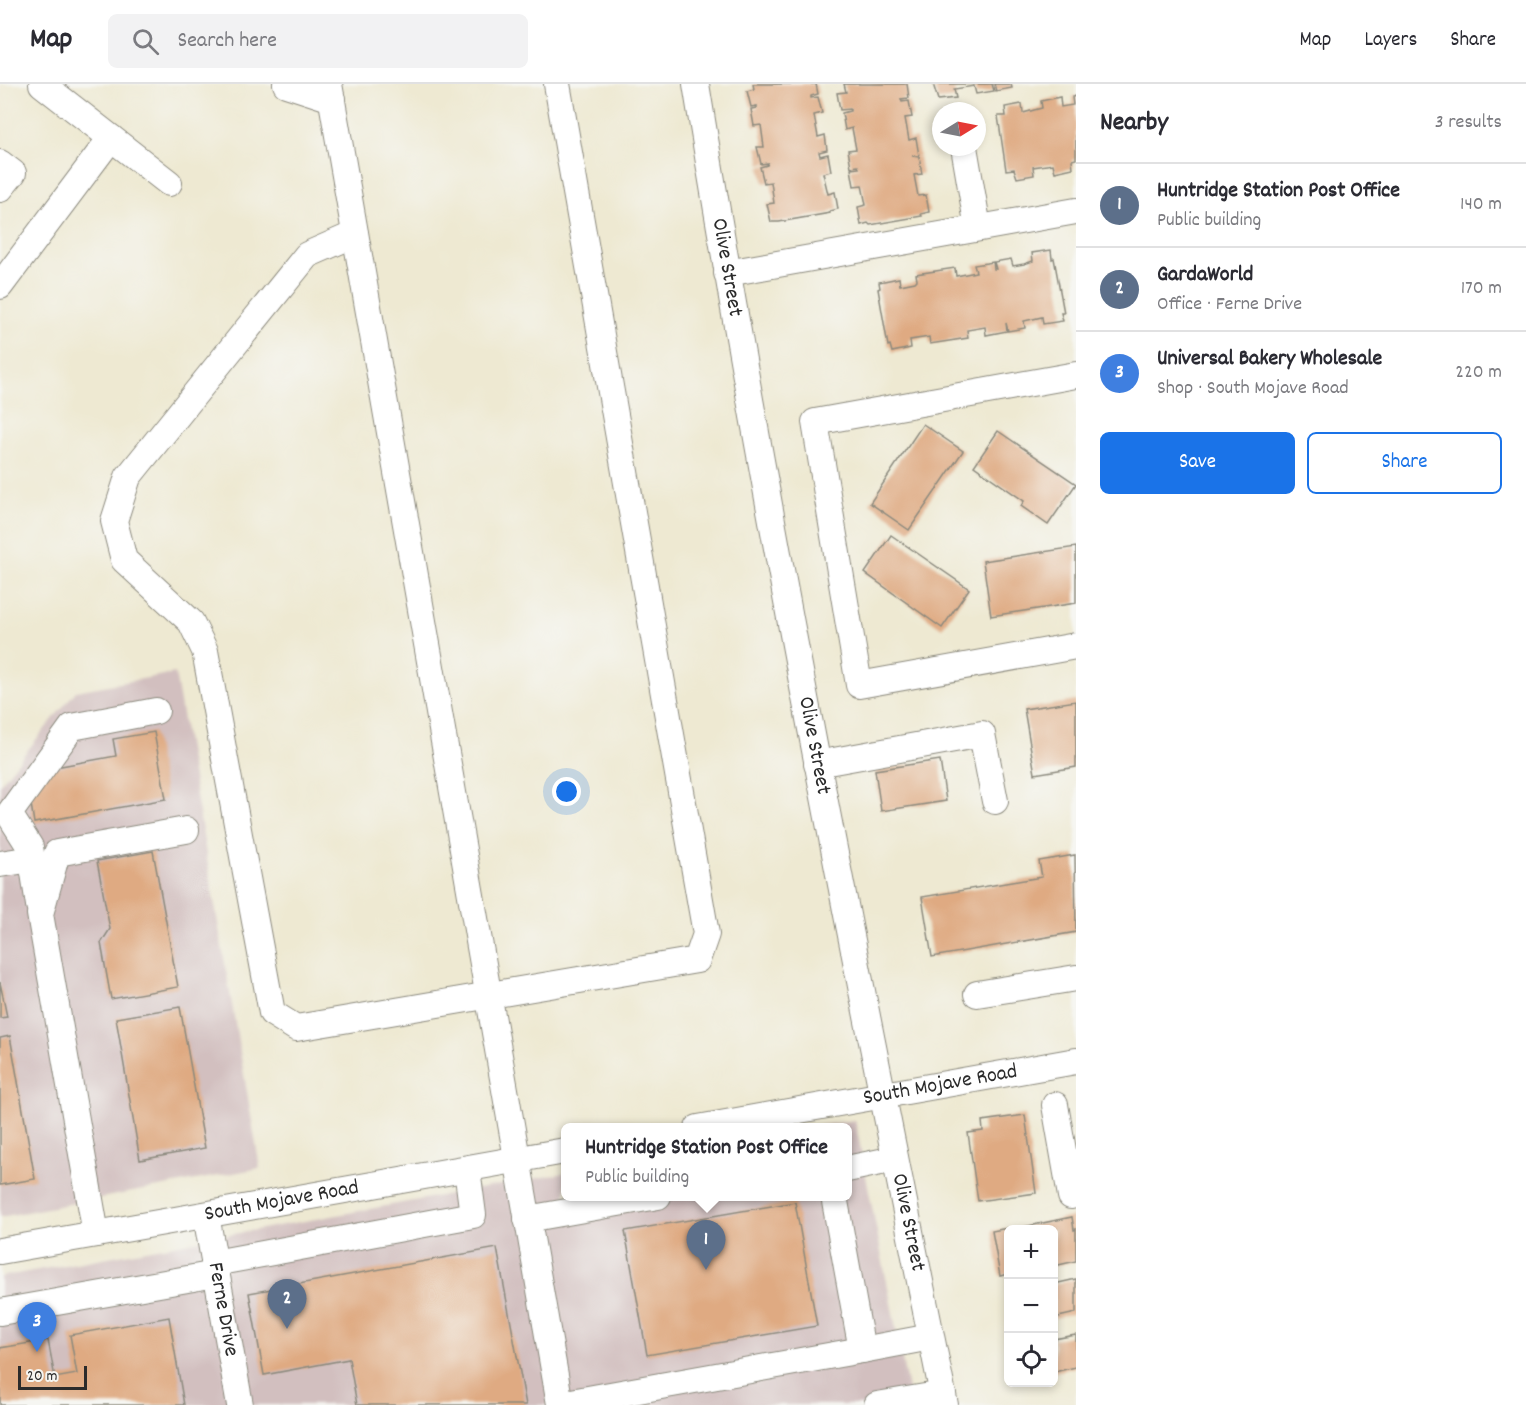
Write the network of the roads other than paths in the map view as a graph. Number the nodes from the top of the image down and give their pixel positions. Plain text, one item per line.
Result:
1 (42, 84) edge
2 (286, 84) edge
3 (556, 84) edge
4 (696, 84) edge
5 (330, 91) edge
6 (111, 138) junction
7 (966, 156) edge
8 (0, 163) edge
9 (169, 183) dead end
10 (0, 189) edge
11 (1076, 211) edge
12 (978, 228) junction
13 (355, 234) junction
14 (727, 273) junction
15 (0, 286) edge
16 (1076, 375) edge
17 (1076, 646) edge
18 (156, 711) dead end
19 (817, 764) junction
20 (995, 801) dead end
21 (186, 830) dead end
22 (32, 859) junction
23 (0, 864) edge
24 (40, 914) junction
25 (1076, 978) edge
26 (977, 994) dead end
27 (488, 995) junction
28 (1076, 1061) edge
29 (882, 1095) junction
30 (1055, 1105) dead end
31 (726, 1123) edge
32 (561, 1152) edge
33 (895, 1159) junction
34 (516, 1160) junction
35 (1071, 1162) edge
36 (852, 1168) edge
37 (467, 1169) junction
38 (1071, 1196) dead end
39 (634, 1201) edge
40 (835, 1201) edge
41 (206, 1215) junction
42 (527, 1219) junction
43 (96, 1234) junction
44 (0, 1251) edge
45 (215, 1269) junction
46 (0, 1312) edge
47 (931, 1336) junction
48 (862, 1350) junction
49 (944, 1400) edge
50 (560, 1404) edge
51 (240, 1405) edge
52 (877, 1405) edge

1 - 6 street
2 - 5 street
3 - 27 street
4 - 14 street, Olive Street
5 - 13 street
6 - 9 street
6 - 15 street
7 - 12 street
8 - 10 street
11 - 12 street
12 - 14 street
13 - 27 street
13 - 27 street
14 - 19 street, Olive Street
16 - 17 street
18 - 22 street
19 - 20 street
19 - 29 street, Olive Street
21 - 24 street
22 - 23 street
22 - 24 street
24 - 43 street
25 - 26 street
27 - 34 street
28 - 29 street, South Mojave Road
29 - 31 street, South Mojave Road
29 - 33 street, Olive Street
30 - 35 street
32 - 34 street, South Mojave Road
33 - 36 street
33 - 47 street, Olive Street
34 - 37 street, South Mojave Road
34 - 42 street
35 - 38 street
37 - 41 street, South Mojave Road
37 - 45 street
39 - 42 street
40 - 48 street
41 - 43 street, South Mojave Road
41 - 45 street, Ferne Drive
42 - 50 street
43 - 44 street, South Mojave Road
45 - 46 street
45 - 51 street, Ferne Drive
47 - 48 street
47 - 49 street, Olive Street
48 - 50 street
49 - 52 street

